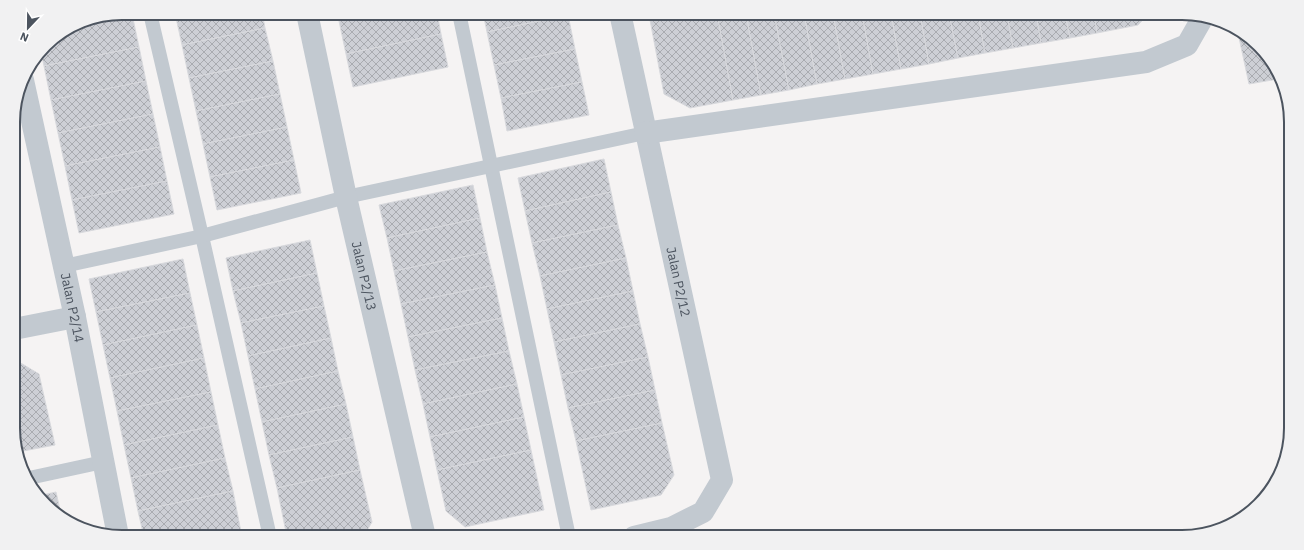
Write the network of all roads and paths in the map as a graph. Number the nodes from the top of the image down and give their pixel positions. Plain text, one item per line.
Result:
1 (152, 20) edge
2 (308, 20) edge
3 (460, 20) edge
4 (621, 20) edge
5 (1200, 22) edge
6 (25, 90) edge
7 (645, 133) junction
8 (491, 166) junction
9 (346, 197) junction
10 (202, 236) junction
11 (64, 266) junction
12 (75, 317) junction
13 (20, 328) edge
14 (103, 462) junction
15 (33, 477) edge
16 (117, 530) edge
17 (268, 530) edge
18 (423, 530) edge
19 (568, 530) edge
20 (663, 530) edge

1 - 10 lane
2 - 9 street, Jalan P2/13
3 - 8 lane
4 - 7 street, Jalan P2/12
5 - 7 street
6 - 11 street, Jalan P2/14
7 - 8 lane
7 - 20 street, Jalan P2/12
8 - 9 lane
8 - 19 lane
9 - 10 lane
9 - 18 street, Jalan P2/13
10 - 11 lane
10 - 17 lane
11 - 12 street, Jalan P2/14
12 - 13 street
12 - 14 street, Jalan P2/14
14 - 15 lane
14 - 16 street, Jalan P2/14

